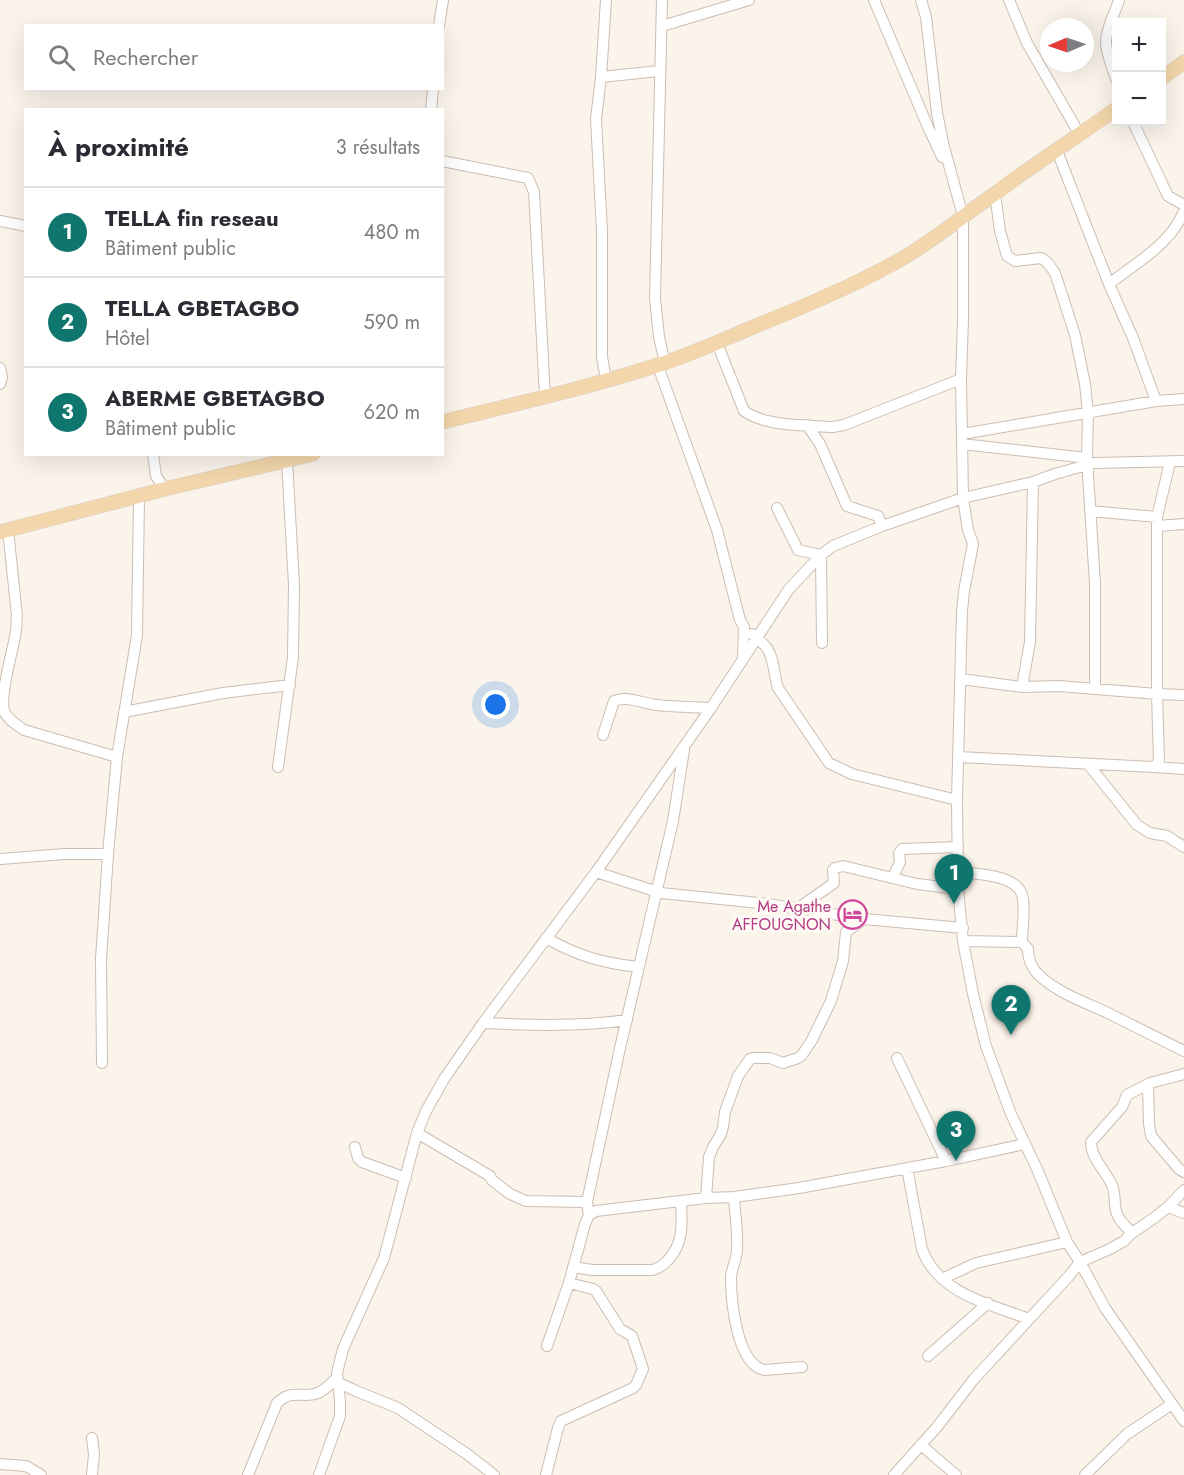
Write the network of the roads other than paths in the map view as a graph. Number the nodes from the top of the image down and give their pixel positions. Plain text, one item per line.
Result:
1 (443, 0) edge
2 (606, 0) edge
3 (662, 0) edge
4 (748, 0) edge
5 (874, 0) edge
6 (921, 0) edge
7 (1009, 0) edge
8 (1015, 0) edge
9 (1119, 0) edge
10 (1015, 14) junction
11 (439, 24) edge
12 (662, 26) junction
13 (1184, 62) edge
14 (659, 71) junction
15 (1114, 72) edge
16 (1166, 75) edge
17 (601, 77) junction
18 (433, 90) edge
19 (431, 108) edge
20 (1112, 113) edge
21 (1135, 126) edge
22 (1080, 135) junction
23 (1057, 151) junction
24 (444, 161) edge
25 (949, 167) junction
26 (995, 193) junction
27 (1184, 204) edge
28 (1184, 211) edge
29 (963, 216) junction
30 (0, 221) edge
31 (24, 226) edge
32 (1109, 284) junction
33 (717, 342) junction
34 (661, 364) junction
35 (0, 368) edge
36 (961, 379) junction
37 (606, 380) junction
38 (0, 384) edge
39 (545, 396) junction
40 (1184, 399) edge
41 (1156, 401) junction
42 (1088, 413) junction
43 (444, 421) edge
44 (807, 425) junction
45 (833, 427) junction
46 (962, 439) junction
47 (820, 444) junction
48 (153, 456) edge
49 (306, 456) edge
50 (287, 461) junction
51 (1087, 461) junction
52 (1184, 461) edge
53 (1170, 462) junction
54 (1033, 482) junction
55 (165, 489) junction
56 (139, 497) junction
57 (963, 498) junction
58 (777, 508) dead end
59 (1090, 511) junction
60 (1157, 521) junction
61 (1184, 524) edge
62 (882, 526) junction
63 (4, 531) edge
64 (820, 555) junction
65 (744, 627) junction
66 (756, 638) junction
67 (822, 643) dead end
68 (743, 657) junction
69 (961, 679) junction
70 (290, 685) junction
71 (1022, 687) junction
72 (1095, 688) junction
73 (1157, 694) junction
74 (1184, 695) edge
75 (711, 708) junction
76 (124, 712) junction
77 (603, 735) dead end
78 (684, 747) junction
79 (117, 757) junction
80 (959, 757) junction
81 (1088, 764) junction
82 (278, 767) dead end
83 (1153, 767) junction
84 (1184, 770) edge
85 (957, 800) junction
86 (958, 847) junction
87 (1184, 847) edge
88 (108, 854) junction
89 (0, 859) edge
90 (596, 872) junction
91 (958, 872) junction
92 (893, 878) junction
93 (958, 889) junction
94 (655, 891) junction
95 (797, 909) junction
96 (864, 919) junction
97 (963, 928) junction
98 (546, 938) junction
99 (963, 941) junction
100 (1022, 942) junction
101 (638, 967) junction
102 (627, 1020) junction
103 (483, 1023) junction
104 (1184, 1051) edge
105 (897, 1058) dead end
106 (102, 1064) dead end
107 (1184, 1074) edge
108 (1148, 1084) junction
109 (417, 1133) junction
110 (1025, 1144) junction
111 (355, 1147) dead end
112 (946, 1161) junction
113 (907, 1168) junction
114 (1184, 1172) edge
115 (405, 1178) junction
116 (1184, 1190) edge
117 (734, 1197) junction
118 (706, 1198) junction
119 (587, 1202) junction
120 (681, 1202) junction
121 (1168, 1207) junction
122 (1184, 1213) edge
123 (589, 1215) junction
124 (1132, 1233) junction
125 (1067, 1242) junction
126 (1080, 1262) junction
127 (573, 1267) junction
128 (942, 1279) junction
129 (568, 1283) junction
130 (988, 1303) junction
131 (1029, 1319) junction
132 (547, 1346) dead end
133 (928, 1356) dead end
134 (802, 1367) dead end
135 (337, 1380) junction
136 (356, 1391) junction
137 (340, 1401) junction
138 (1172, 1404) junction
139 (1184, 1421) edge
140 (92, 1438) dead end
141 (921, 1445) junction
142 (0, 1464) edge
143 (41, 1475) edge
144 (92, 1475) edge
145 (248, 1475) edge
146 (319, 1475) edge
147 (494, 1475) edge
148 (546, 1475) edge
149 (894, 1475) edge
150 (956, 1475) edge
151 (1085, 1475) edge

1 - 11 street
2 - 17 street
3 - 12 street
4 - 12 street
5 - 25 street
6 - 25 street
7 - 10 street
8 - 10 street
9 - 15 street
10 - 22 street
12 - 14 street
13 - 16 main road
14 - 17 street
14 - 34 street
17 - 37 street
18 - 19 street
20 - 22 main road
21 - 27 street
22 - 23 main road
23 - 26 main road
23 - 32 street
24 - 39 street
25 - 29 street
26 - 29 main road
26 - 42 street
28 - 32 street
29 - 33 main road
29 - 36 street
30 - 31 street
32 - 41 street
33 - 34 main road
33 - 44 street
34 - 37 main road
34 - 65 street
35 - 38 street
36 - 45 street
36 - 46 street
37 - 39 main road
39 - 43 main road
40 - 41 street
41 - 42 street
42 - 46 street
42 - 51 street
44 - 45 street
44 - 47 street
45 - 47 street
46 - 51 street
46 - 57 street
47 - 62 street
48 - 55 street
49 - 50 main road
50 - 55 main road
50 - 70 street
51 - 53 street
51 - 54 street
51 - 59 street
52 - 53 street
53 - 60 street
54 - 57 street
54 - 71 street
55 - 56 main road
56 - 63 main road
56 - 76 street
57 - 62 street
57 - 69 street
58 - 64 street
59 - 60 street
59 - 72 street
60 - 61 street
60 - 73 street
62 - 64 street
63 - 79 street
64 - 66 street
64 - 67 street
65 - 66 street
65 - 68 street
66 - 68 street
66 - 85 street
68 - 75 street
69 - 71 street
69 - 80 street
70 - 76 street
70 - 82 street
71 - 72 street
72 - 73 street
73 - 74 street
73 - 83 street
75 - 77 street
75 - 78 street
76 - 79 street
78 - 90 street
78 - 94 street
79 - 88 street
80 - 81 street
80 - 85 street
81 - 83 street
81 - 87 street
83 - 84 street
85 - 86 street
86 - 91 street
86 - 92 street
88 - 89 street
88 - 106 street
90 - 94 street
90 - 98 street
91 - 93 street
91 - 100 street
92 - 93 street
92 - 95 street
93 - 97 street
94 - 95 street
94 - 101 street
95 - 96 street
96 - 97 street
96 - 118 street
97 - 99 street
98 - 101 street
98 - 103 street
99 - 100 street
99 - 110 street
100 - 104 street
101 - 102 street
102 - 103 street
102 - 119 street
103 - 109 street
105 - 112 street
107 - 108 street
108 - 114 street
108 - 124 street
109 - 115 street
109 - 119 street
110 - 112 street
110 - 125 street
111 - 115 street
112 - 113 street
113 - 117 street
113 - 128 street
115 - 135 street
116 - 121 street
117 - 118 street
117 - 134 street
118 - 120 street
119 - 123 street
120 - 123 street
120 - 127 street
121 - 122 street
121 - 124 street
123 - 127 street
124 - 126 street
125 - 126 street
125 - 128 street
126 - 131 street
126 - 138 street
127 - 129 street
128 - 130 street
129 - 132 street
129 - 148 street
130 - 131 street
130 - 133 street
131 - 141 street
135 - 136 street
135 - 137 street
135 - 145 street
136 - 137 street
136 - 147 street
137 - 146 street
138 - 139 street
138 - 151 street
140 - 144 street
141 - 149 street
141 - 150 street
142 - 143 street

